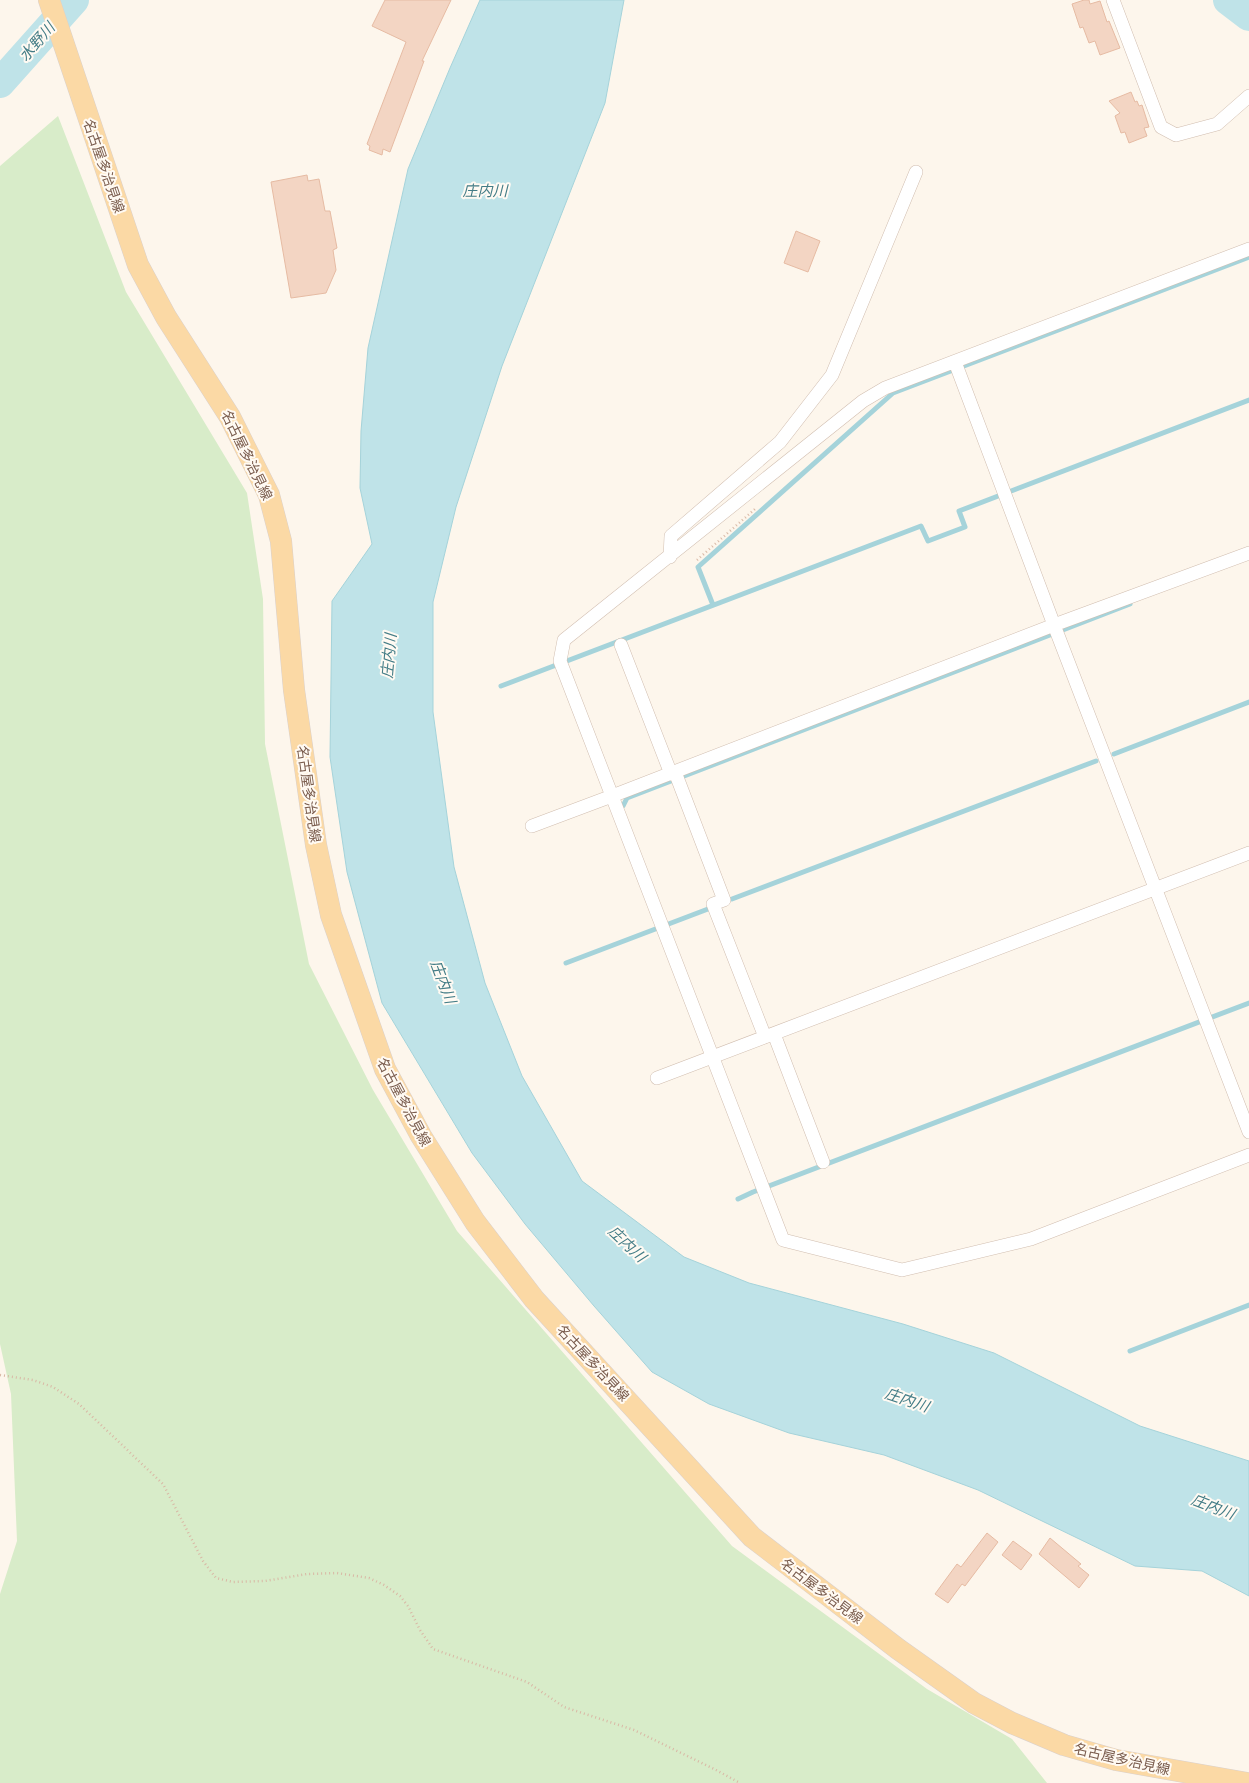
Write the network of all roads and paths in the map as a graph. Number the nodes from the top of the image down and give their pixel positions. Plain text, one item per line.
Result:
1 (1112, 0) edge
2 (49, 2) edge
3 (1249, 96) edge
4 (916, 172) dead end
5 (1249, 249) edge
6 (955, 362) junction
7 (1249, 553) edge
8 (670, 557) junction
9 (1054, 625) junction
10 (621, 645) dead end
11 (673, 773) junction
12 (612, 796) junction
13 (532, 826) dead end
14 (1249, 853) edge
15 (1156, 889) junction
16 (769, 1036) junction
17 (712, 1058) junction
18 (657, 1078) dead end
19 (1249, 1132) edge
20 (1249, 1155) edge
21 (822, 1162) dead end
22 (0, 1375) edge
23 (740, 1783) edge
24 (1247, 1783) edge

1 - 3 street
2 - 24 main road, 名古屋多治見線
4 - 8 street
5 - 6 street
6 - 8 street
6 - 9 street
7 - 9 street
8 - 12 street
9 - 11 street
9 - 15 street
10 - 11 street
11 - 12 street
11 - 16 street
12 - 13 street
12 - 17 street
14 - 15 street
15 - 16 street
15 - 19 street
16 - 17 street
16 - 21 street
17 - 18 street
17 - 20 street
22 - 23 path

